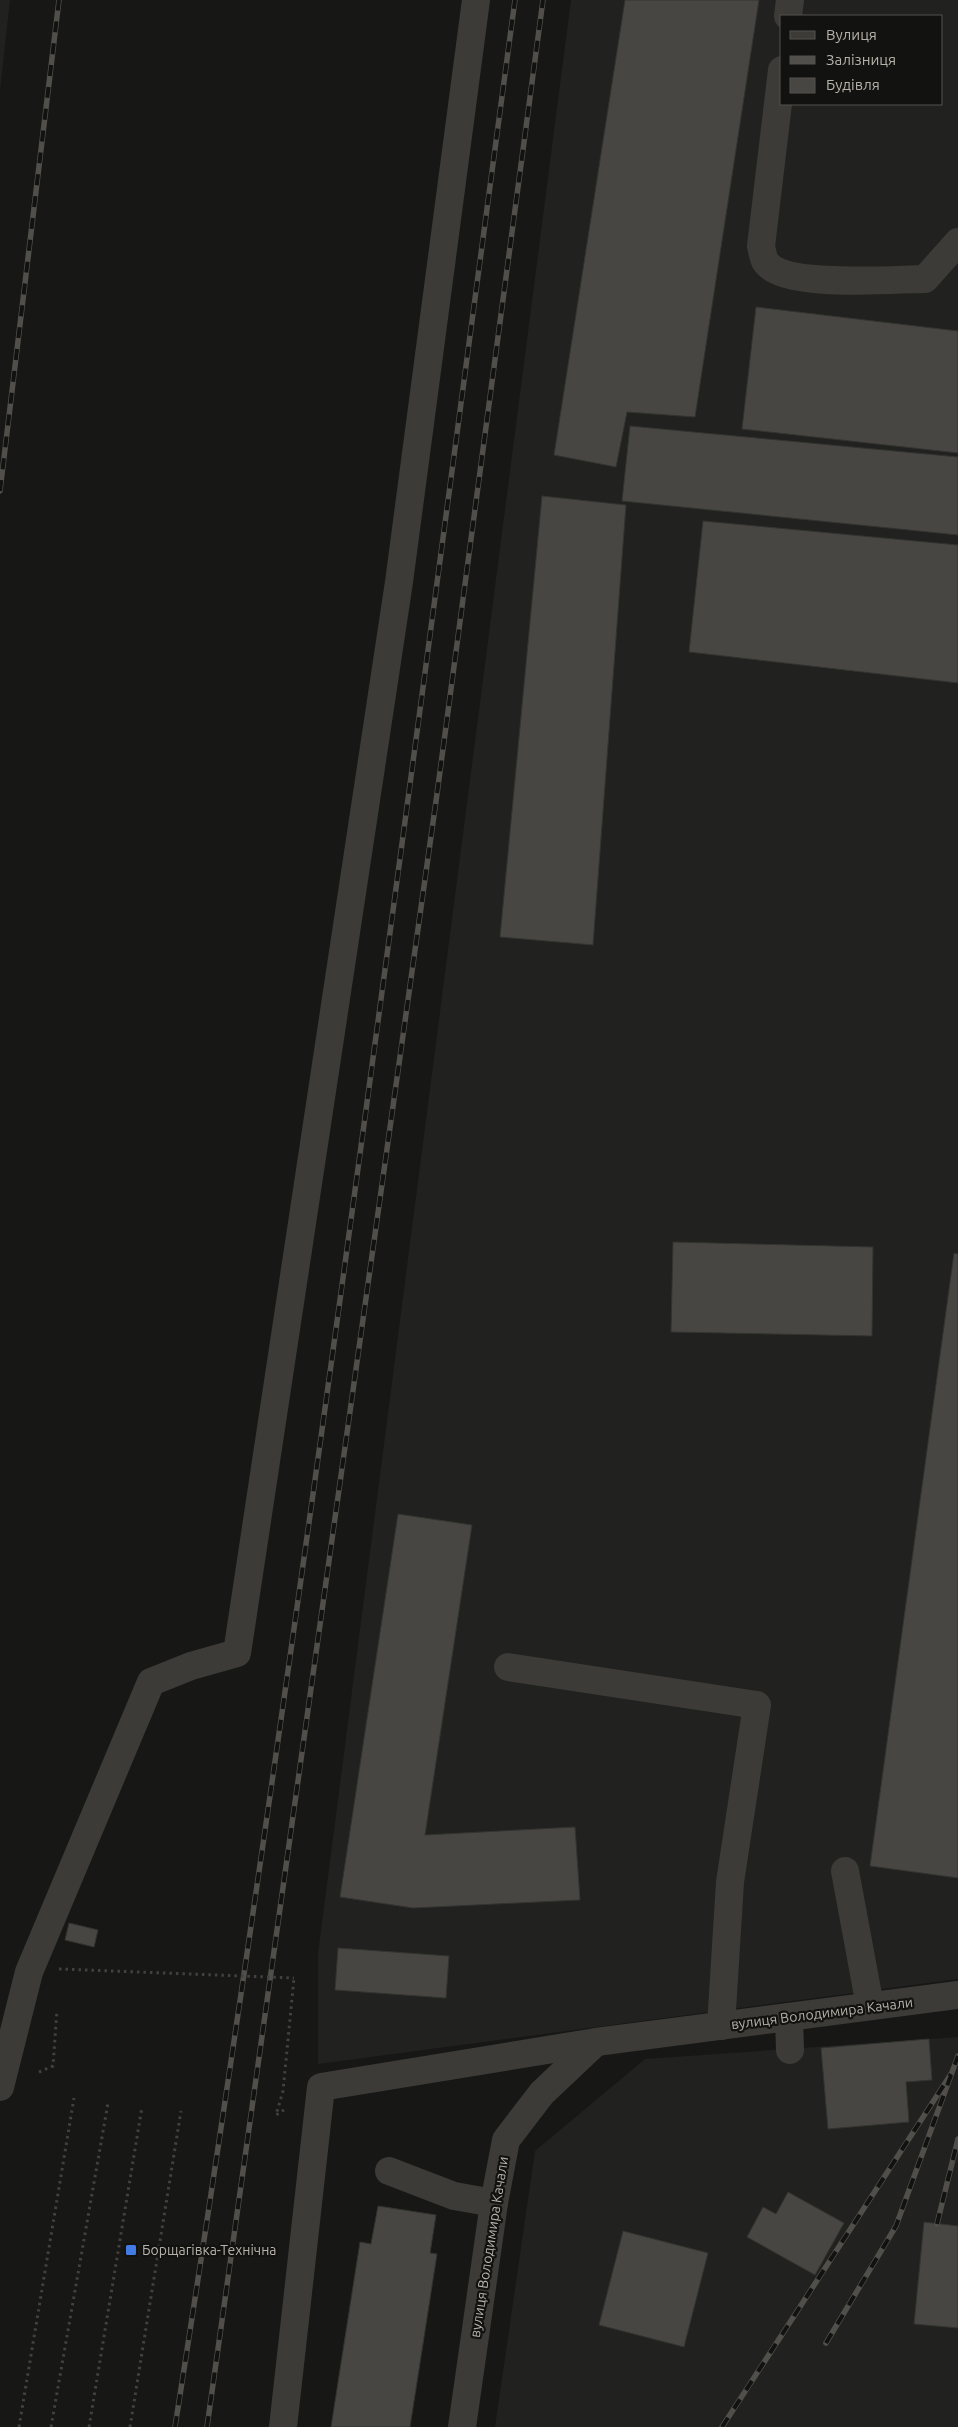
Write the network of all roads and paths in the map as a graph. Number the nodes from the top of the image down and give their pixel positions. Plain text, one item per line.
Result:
1 (476, 0) edge
2 (790, 0) edge
3 (788, 15) edge
4 (780, 87) edge
5 (958, 242) edge
6 (508, 1668) dead end
7 (845, 1871) dead end
8 (59, 1979) dead end
9 (958, 1995) edge
10 (870, 2006) junction
11 (57, 2008) dead end
12 (789, 2017) junction
13 (721, 2026) junction
14 (596, 2042) junction
15 (790, 2050) dead end
16 (53, 2066) dead end
17 (0, 2087) edge
18 (283, 2091) dead end
19 (74, 2098) dead end
20 (108, 2103) dead end
21 (142, 2106) dead end
22 (181, 2111) dead end
23 (389, 2171) dead end
24 (494, 2203) junction
25 (19, 2427) edge
26 (51, 2427) edge
27 (89, 2427) edge
28 (130, 2427) edge
29 (283, 2427) edge
30 (462, 2427) edge

1 - 17 street
2 - 3 street
4 - 5 street
6 - 13 street
7 - 10 street
8 - 18 path, bridge
9 - 10 street, вулиця Володимира Качали
10 - 12 street, вулиця Володимира Качали
11 - 16 path
12 - 13 street, вулиця Володимира Качали
12 - 15 street
13 - 14 street, вулиця Володимира Качали
14 - 24 street, вулиця Володимира Качали
14 - 29 street, вулиця Володимира Качали
19 - 25 path
20 - 26 path
21 - 27 path
22 - 28 path
23 - 24 street
24 - 30 street, вулиця Володимира Качали

